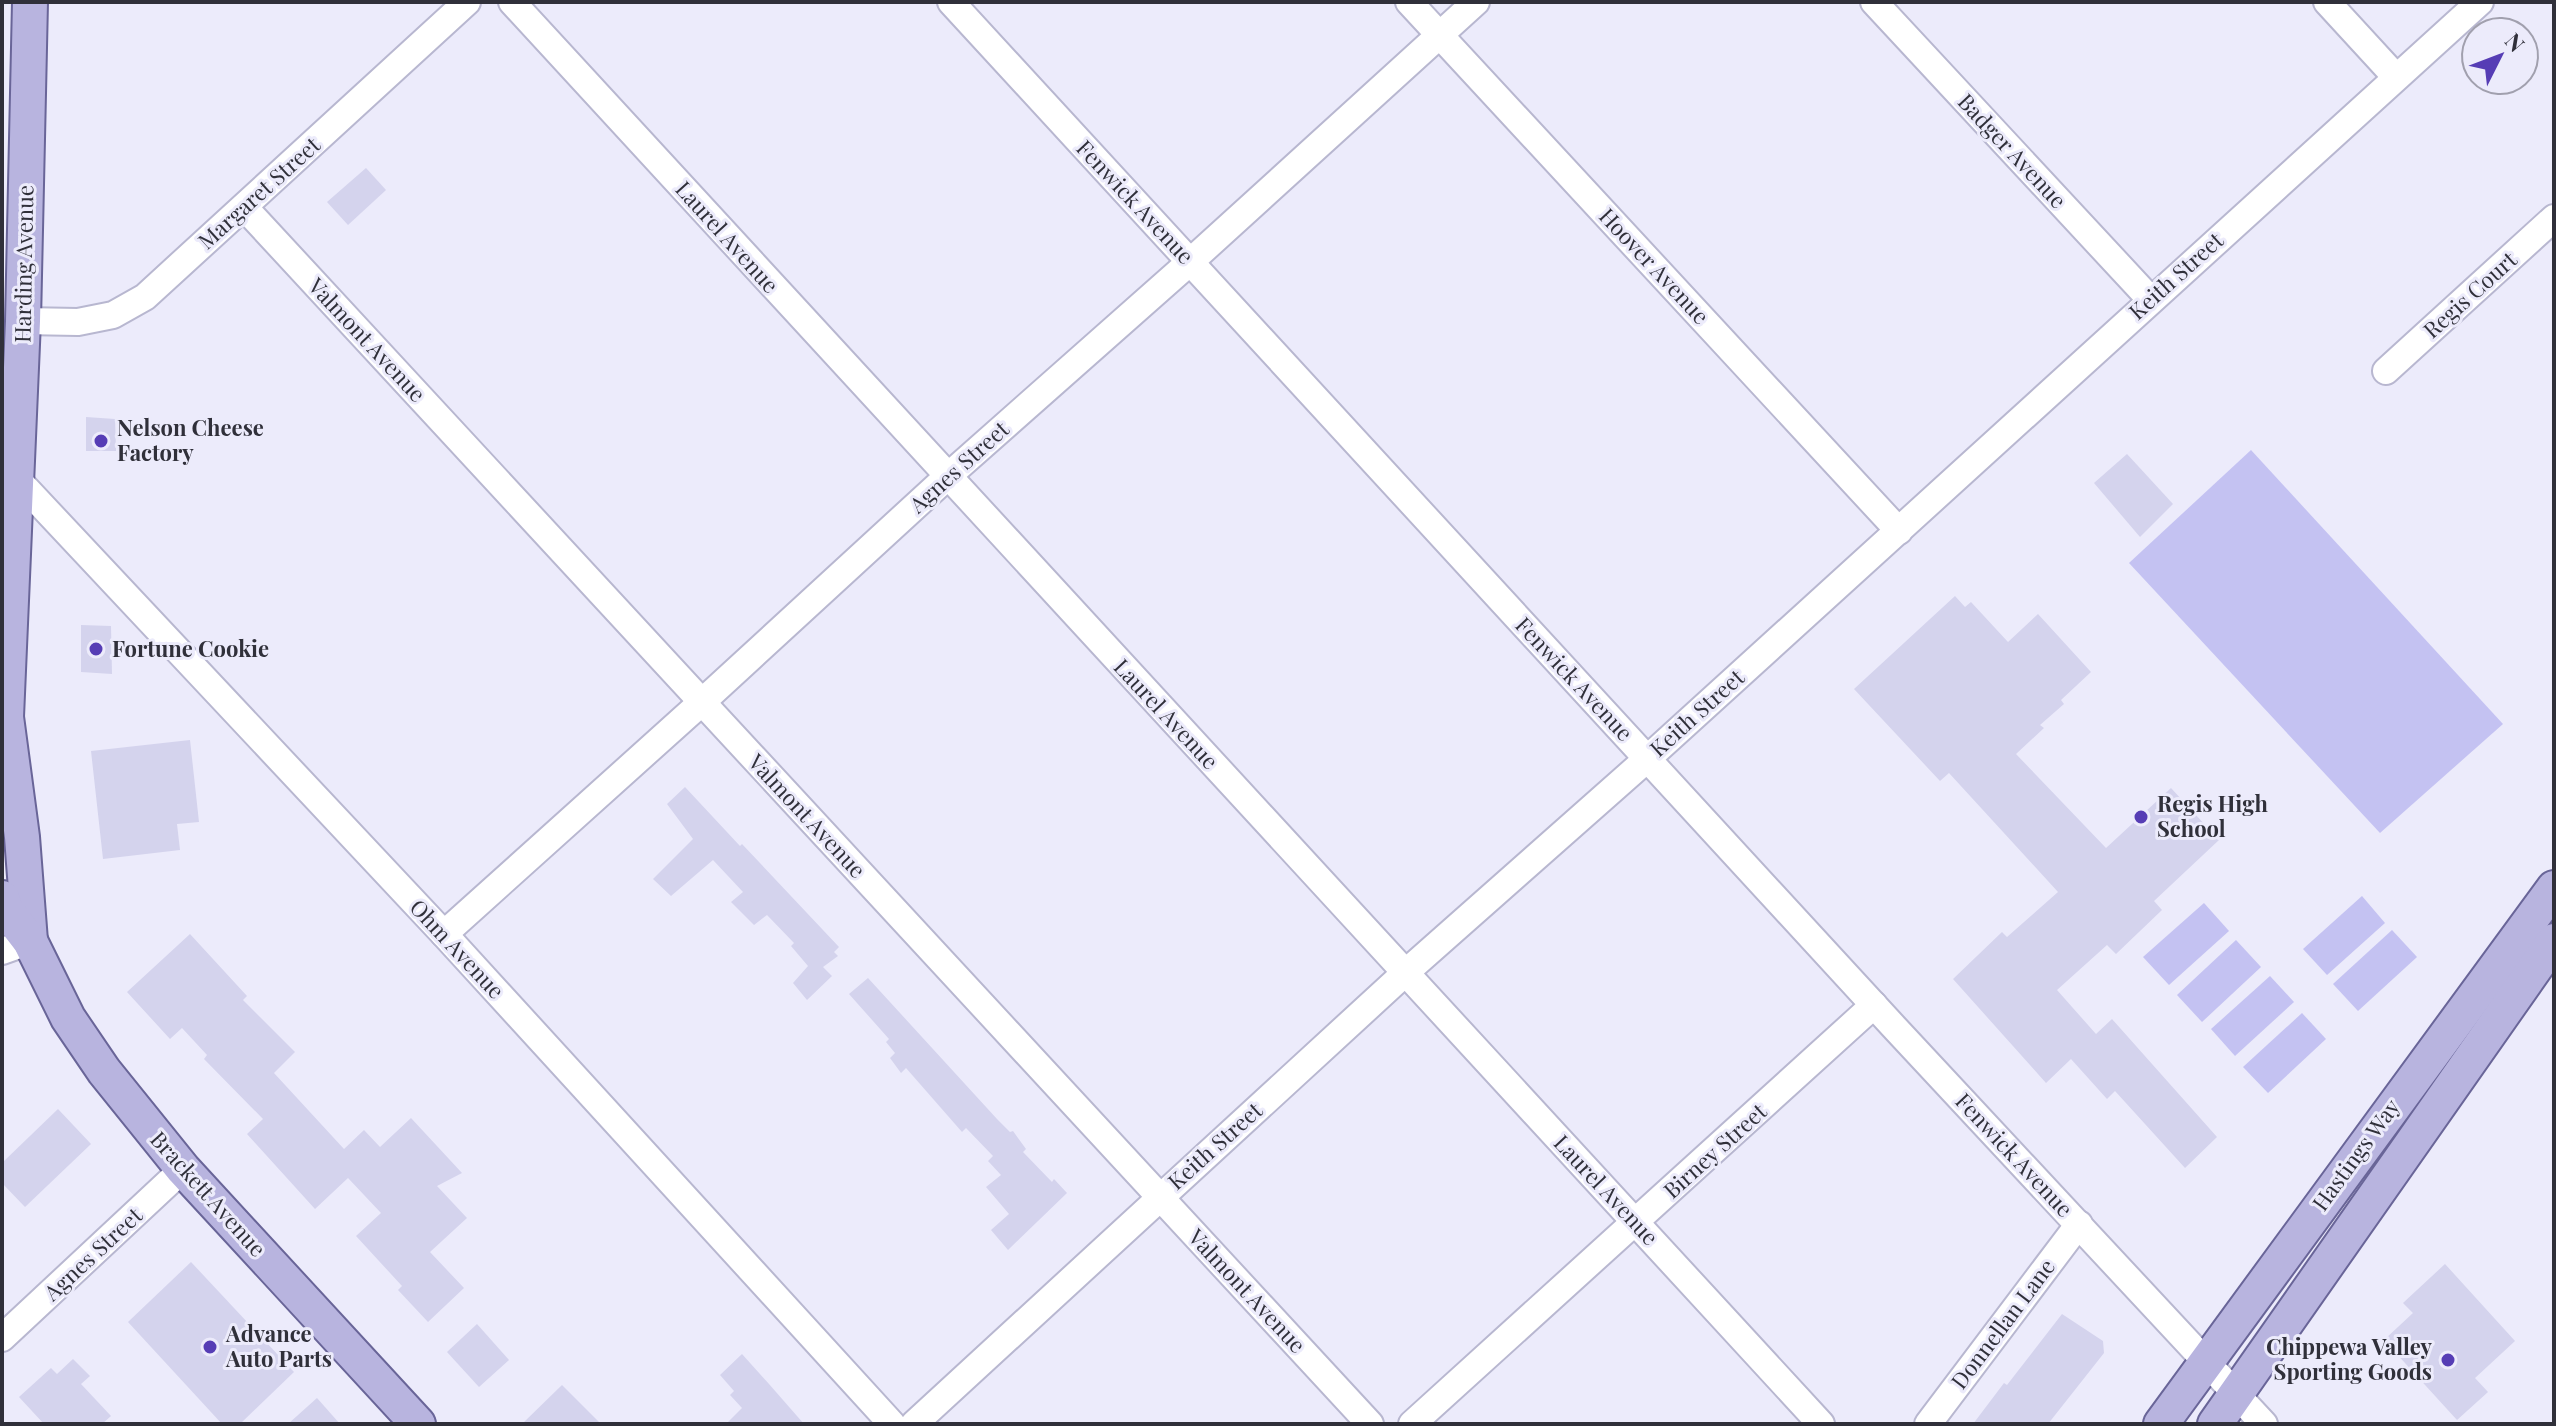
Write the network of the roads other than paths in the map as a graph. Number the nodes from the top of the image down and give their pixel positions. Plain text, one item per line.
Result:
1 (30, 2) edge
2 (467, 2) edge
3 (512, 2) edge
4 (951, 2) edge
5 (1409, 2) edge
6 (1476, 2) edge
7 (1874, 2) edge
8 (2327, 2) edge
9 (2480, 2) edge
10 (1440, 35) junction
11 (2395, 76) junction
12 (244, 207) junction
13 (2554, 218) edge
14 (1190, 262) junction
15 (2150, 299) junction
16 (23, 321) junction
17 (2386, 371) dead end
18 (947, 477) junction
19 (16, 478) junction
20 (1899, 531) junction
21 (702, 702) junction
22 (4, 726) edge
23 (1647, 759) junction
24 (2554, 888) edge
25 (2, 898) edge
26 (444, 934) junction
27 (2554, 941) edge
28 (16, 946) edge
29 (1405, 973) junction
30 (1874, 1005) junction
31 (183, 1169) junction
32 (1160, 1197) junction
33 (1636, 1222) junction
34 (2079, 1224) junction
35 (2, 1338) edge
36 (2206, 1361) junction
37 (2237, 1394) junction
38 (418, 1424) edge
39 (892, 1424) edge
40 (914, 1424) edge
41 (1370, 1424) edge
42 (1412, 1424) edge
43 (1821, 1424) edge
44 (1928, 1424) edge
45 (2161, 1424) edge
46 (2215, 1424) edge
47 (2264, 1424) edge

1 - 16 main road, Harding Avenue
2 - 12 street, Margaret Street
3 - 18 street, Laurel Avenue
4 - 14 street, Fenwick Avenue
5 - 10 street, Hoover Avenue
6 - 10 street, Agnes Street
7 - 15 street, Badger Avenue
8 - 11 street
9 - 11 street, Keith Street
10 - 14 street, Agnes Street
10 - 20 street, Hoover Avenue
11 - 15 street, Keith Street
12 - 16 street, Margaret Street
12 - 21 street, Valmont Avenue
13 - 17 street, Regis Court
14 - 18 street, Agnes Street
14 - 23 street, Fenwick Avenue
15 - 20 street, Keith Street
16 - 19 main road, Harding Avenue
18 - 21 street, Agnes Street
18 - 29 street, Laurel Avenue
19 - 22 main road, Harding Avenue
19 - 26 street, Ohm Avenue
20 - 23 street, Keith Street
21 - 26 street, Agnes Street
21 - 32 street, Valmont Avenue
22 - 28 main road, Harding Avenue
23 - 29 street, Keith Street
23 - 30 street, Fenwick Avenue
24 - 36 main road, Hastings Way
25 - 28 main road
26 - 39 street, Ohm Avenue
27 - 37 main road, Hastings Way
28 - 31 main road, Brackett Avenue
29 - 32 street, Keith Street
29 - 33 street, Laurel Avenue
30 - 33 street, Birney Street
30 - 34 street, Fenwick Avenue
31 - 35 street, Agnes Street
31 - 38 main road, Brackett Avenue
32 - 40 street, Keith Street
32 - 41 street, Valmont Avenue
33 - 42 street, Birney Street
33 - 43 street, Laurel Avenue
34 - 36 street, Fenwick Avenue
34 - 44 street, Donnellan Lane
36 - 37 street, Fenwick Avenue
36 - 45 main road, Hastings Way
37 - 46 main road, Hastings Way
37 - 47 street, Fenwick Avenue

